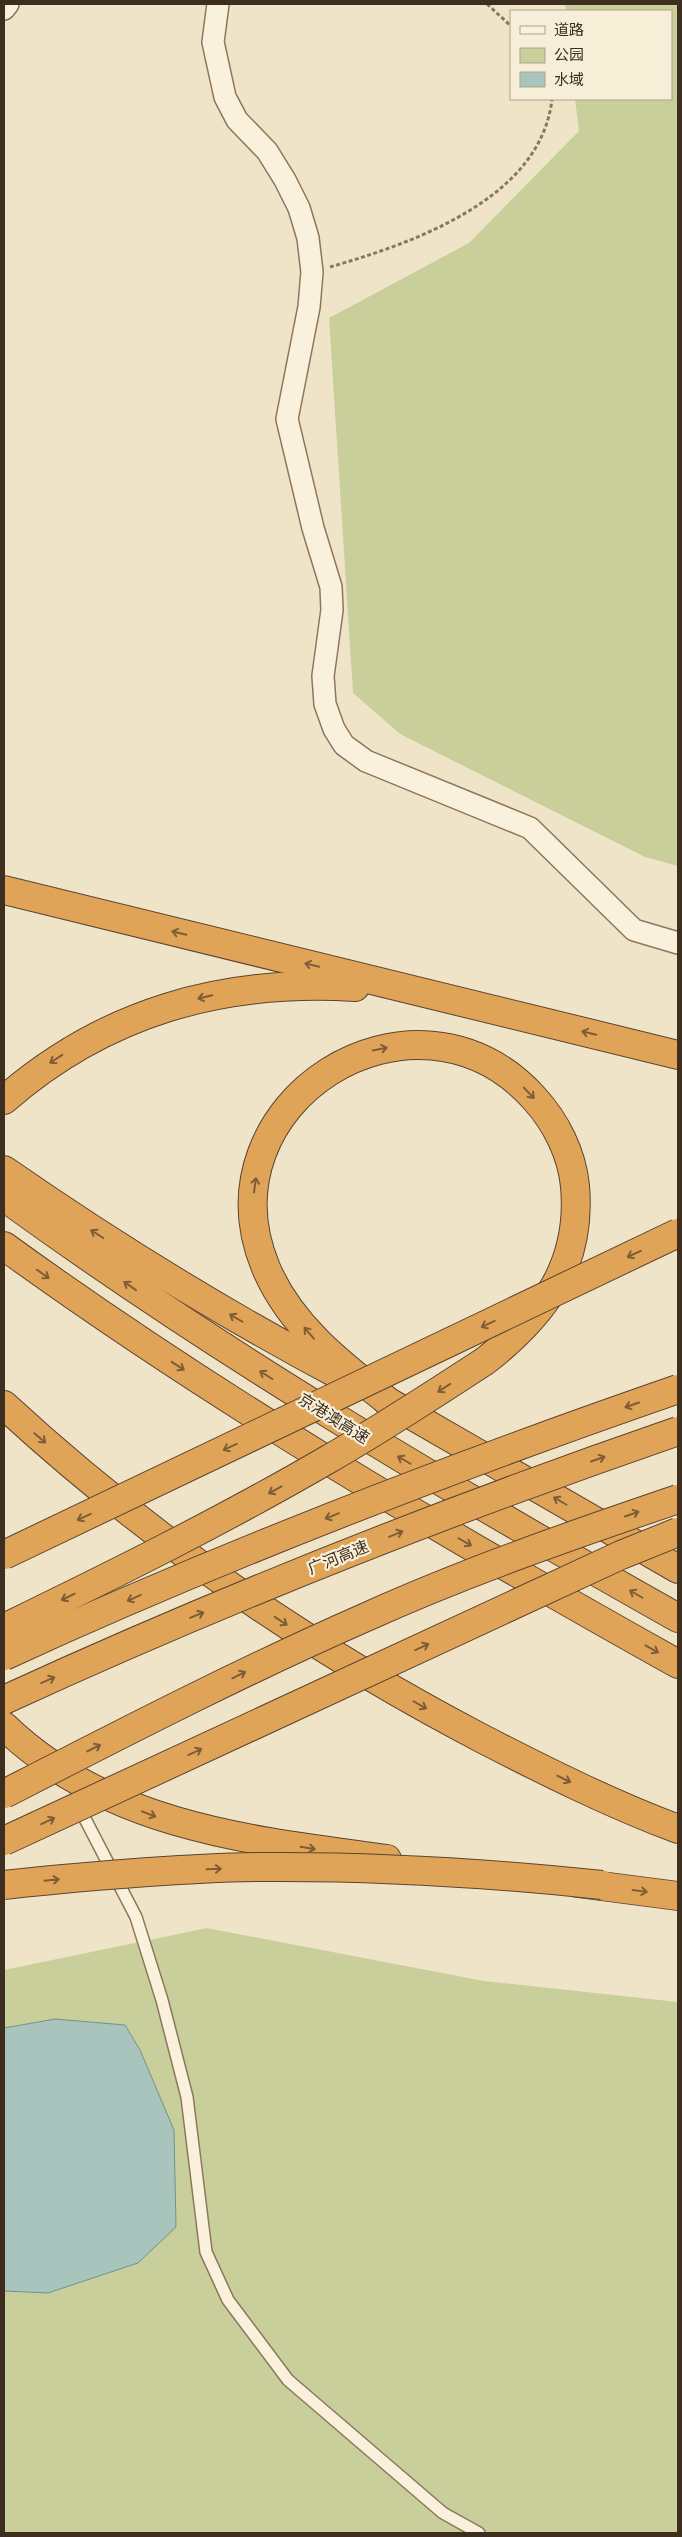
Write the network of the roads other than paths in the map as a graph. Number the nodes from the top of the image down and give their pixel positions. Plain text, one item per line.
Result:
1 (8, 4) edge
2 (218, 4) edge
3 (4, 9) edge
4 (4, 890) edge
5 (678, 942) edge
6 (470, 1004) junction
7 (678, 1054) edge
8 (4, 1100) edge
9 (4, 1170) edge
10 (4, 1197) edge
11 (678, 1234) edge
12 (4, 1246) edge
13 (678, 1389) edge
14 (385, 1399) junction
15 (4, 1405) edge
16 (678, 1431) edge
17 (678, 1499) edge
18 (678, 1532) edge
19 (4, 1555) edge
20 (678, 1569) edge
21 (678, 1618) edge
22 (4, 1628) edge
23 (4, 1656) edge
24 (678, 1664) edge
25 (4, 1700) edge
26 (4, 1726) edge
27 (4, 1794) edge
28 (82, 1813) dead end
29 (678, 1829) edge
30 (4, 1841) edge
31 (4, 1885) edge
32 (602, 1885) junction
33 (678, 1896) edge
34 (479, 2533) edge

1 - 3 street
2 - 5 street
6 -> 4 highway
7 -> 6 highway
6 -> 8 highway
14 -> 9 highway
21 -> 10 highway, 京港澳高速
11 -> 19 highway, bridge
12 -> 24 highway
13 -> 23 highway, bridge
20 -> 14 highway
14 -> 22 highway, bridge
15 -> 29 highway
25 -> 16 highway, 广河高速, bridge
27 -> 17 highway, bridge
30 -> 18 highway, bridge
26 -> 32 highway, bridge
28 - 34 lane
31 -> 32 highway, bridge
32 -> 33 highway

